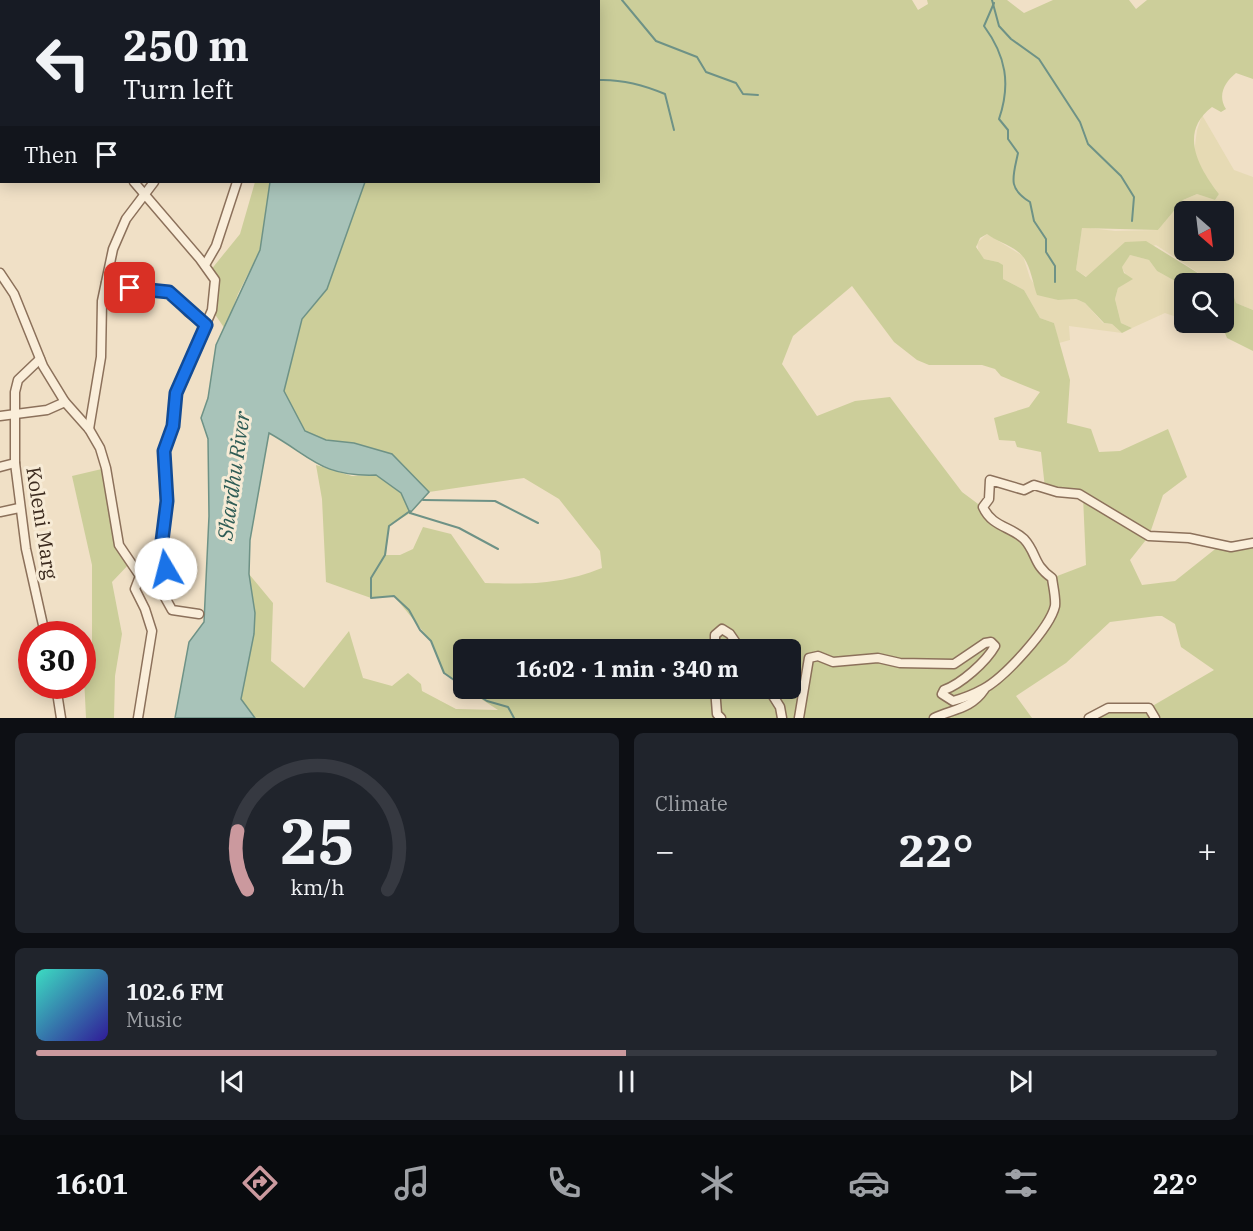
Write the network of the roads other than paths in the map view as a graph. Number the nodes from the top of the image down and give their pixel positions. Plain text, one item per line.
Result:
1 (135, 183) edge
2 (153, 183) edge
3 (237, 183) edge
4 (144, 192) junction
5 (205, 265) junction
6 (0, 273) edge
7 (106, 283) junction
8 (206, 325) junction
9 (40, 359) junction
10 (65, 402) junction
11 (0, 416) edge
12 (16, 416) junction
13 (89, 429) junction
14 (15, 463) junction
15 (0, 467) edge
16 (19, 507) junction
17 (0, 512) edge
18 (1253, 543) edge
19 (140, 576) junction
20 (157, 583) junction
21 (199, 614) dead end
22 (42, 621) edge
23 (715, 639) edge
24 (733, 639) edge
25 (984, 688) junction
26 (58, 699) edge
27 (716, 699) edge
28 (775, 699) edge
29 (62, 718) edge
30 (138, 718) edge
31 (721, 718) edge
32 (782, 718) edge
33 (799, 718) edge
34 (934, 718) edge
35 (1089, 718) edge
36 (1155, 718) edge

1 - 4 street
2 - 4 street
3 - 5 street
4 - 5 street
4 - 7 street
5 - 8 street
6 - 9 street
7 - 8 street
7 - 13 street
8 - 20 street
9 - 10 street
9 - 12 street, Koleni Marg
10 - 12 street
10 - 13 street
11 - 12 street
12 - 14 street, Koleni Marg
13 - 19 street
14 - 15 street
14 - 16 street, Koleni Marg
16 - 17 street
16 - 22 street, Koleni Marg
18 - 25 street
19 - 20 street
19 - 30 street
20 - 21 street
23 - 24 street
25 - 33 street
25 - 34 street
26 - 29 street
27 - 31 street
28 - 32 street
35 - 36 street

